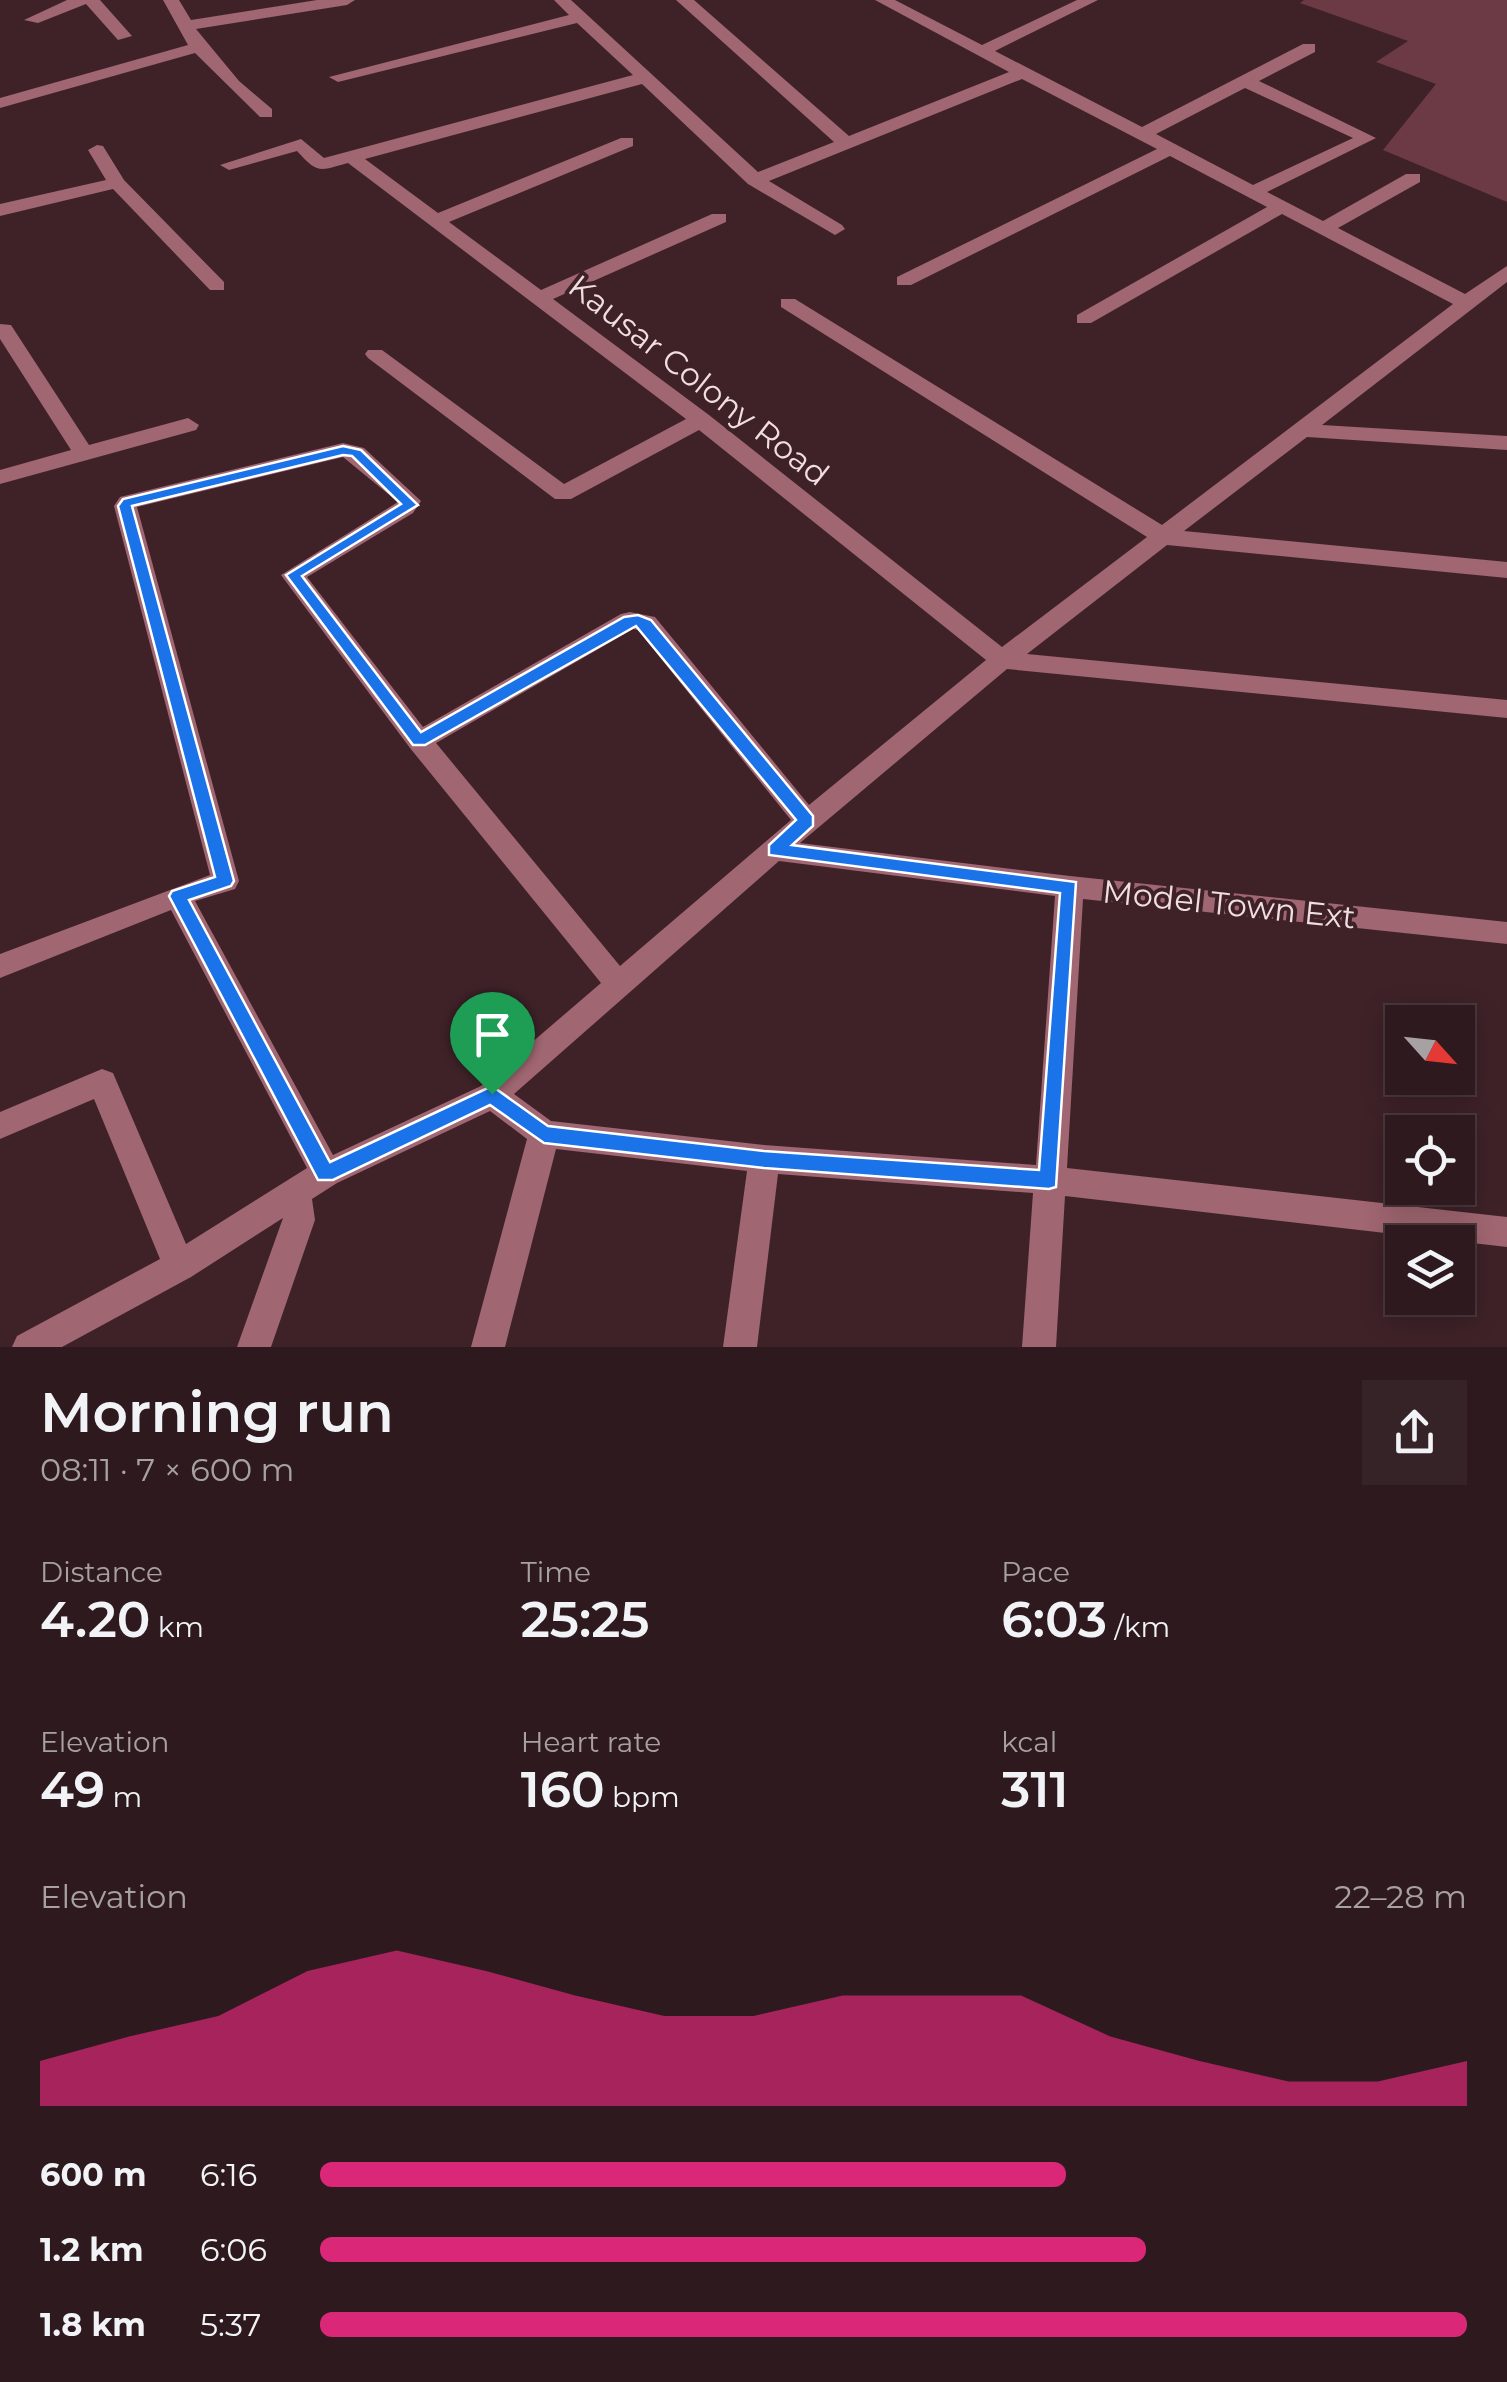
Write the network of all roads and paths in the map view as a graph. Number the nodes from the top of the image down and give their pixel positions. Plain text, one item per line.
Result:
1 (80, 0) edge
2 (91, 0) edge
3 (170, 0) edge
4 (347, 0) edge
5 (562, 0) edge
6 (684, 0) edge
7 (883, 0) edge
8 (1090, 0) edge
9 (578, 18) junction
10 (32, 20) dead end
11 (187, 26) junction
12 (124, 36) dead end
13 (198, 47) junction
14 (1309, 48) dead end
15 (980, 52) junction
16 (1021, 74) junction
17 (338, 77) dead end
18 (643, 78) junction
19 (1245, 81) junction
20 (0, 103) edge
21 (266, 113) dead end
22 (1141, 135) junction
23 (628, 142) dead end
24 (847, 144) junction
25 (97, 150) dead end
26 (1169, 150) junction
27 (351, 157) junction
28 (228, 164) dead end
29 (1413, 178) dead end
30 (755, 180) junction
31 (117, 183) junction
32 (1252, 192) junction
33 (1281, 207) junction
34 (0, 210) edge
35 (719, 218) dead end
36 (434, 222) junction
37 (835, 229) dead end
38 (1323, 229) junction
39 (1507, 272) edge
40 (904, 281) dead end
41 (217, 286) dead end
42 (540, 298) junction
43 (788, 303) dead end
44 (1467, 303) junction
45 (1084, 319) dead end
46 (4, 329) dead end
47 (374, 354) dead end
48 (701, 420) junction
49 (188, 424) dead end
50 (1302, 430) junction
51 (1507, 444) edge
52 (84, 454) junction
53 (0, 477) edge
54 (1164, 537) junction
55 (1507, 570) edge
56 (1002, 660) junction
57 (1507, 709) edge
58 (419, 741) junction
59 (807, 821) junction
60 (776, 850) junction
61 (1070, 887) junction
62 (178, 896) junction
63 (1507, 933) edge
64 (0, 966) edge
65 (619, 984) junction
66 (492, 1094) junction
67 (0, 1126) edge
68 (544, 1134) junction
69 (764, 1160) junction
70 (326, 1174) junction
71 (1049, 1180) junction
72 (294, 1193) junction
73 (1507, 1232) edge
74 (179, 1266) junction
75 (29, 1347) edge
76 (254, 1347) edge
77 (488, 1347) edge
78 (740, 1347) edge
79 (1039, 1347) edge

1 - 10 street
2 - 12 street
3 - 11 street
4 - 11 street
5 - 9 street
6 - 24 street
7 - 15 street
8 - 15 street
9 - 17 street
9 - 18 street
11 - 13 street
13 - 20 street
13 - 21 street
14 - 19 street
15 - 16 street
16 - 22 street
16 - 24 street
18 - 27 street
18 - 30 street
19 - 22 street
19 - 32 street
22 - 26 street
23 - 36 street
24 - 30 street
25 - 31 street
26 - 32 street
26 - 40 street
27 - 28 street
27 - 36 street, Kausar Colony Road
29 - 38 street
30 - 37 street
31 - 34 street
31 - 41 street
32 - 33 street
33 - 38 street
33 - 45 street
35 - 42 street
36 - 42 street, Kausar Colony Road
38 - 44 street
39 - 44 street
42 - 48 street, Kausar Colony Road
43 - 54 street
44 - 50 street
46 - 52 street
47 - 48 street
48 - 56 street, Kausar Colony Road
49 - 52 street
50 - 51 street
50 - 54 street
52 - 53 street
54 - 55 street
54 - 56 street
56 - 57 street
56 - 59 street
58 - 59 street
58 - 62 street
58 - 65 street
59 - 60 street
60 - 61 street, Model Town Ext
60 - 65 street
61 - 63 street, Model Town Ext
61 - 71 street
62 - 64 street
62 - 70 street
65 - 66 street
66 - 68 street
66 - 70 street
67 - 74 street
68 - 69 street
68 - 77 street
69 - 71 street
69 - 78 street
70 - 72 street
71 - 73 street
71 - 79 street
72 - 74 street
72 - 76 street
74 - 75 street

